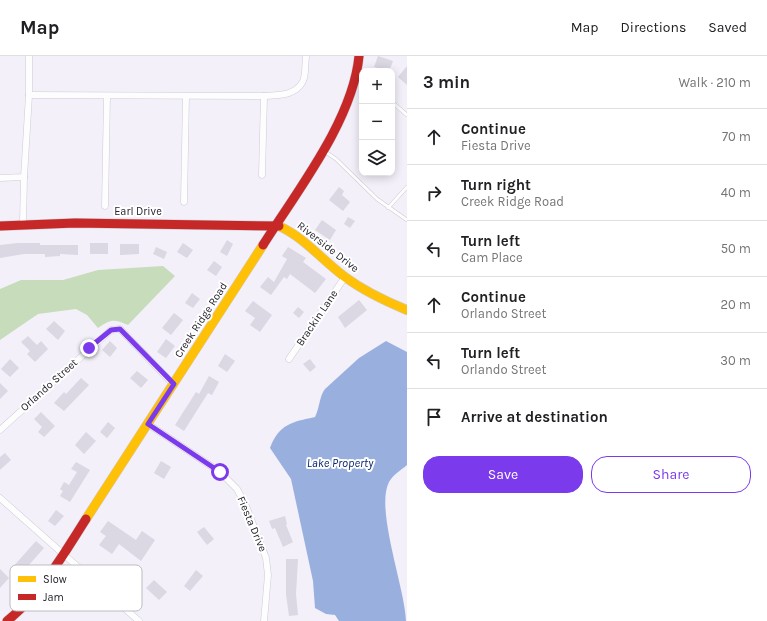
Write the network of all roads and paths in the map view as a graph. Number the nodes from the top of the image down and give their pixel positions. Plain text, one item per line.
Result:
1 (29, 56) edge
2 (306, 56) edge
3 (359, 56) edge
4 (359, 68) edge
5 (359, 77) edge
6 (29, 95) junction
7 (107, 96) junction
8 (186, 96) junction
9 (264, 96) junction
10 (394, 104) edge
11 (407, 115) edge
12 (323, 150) junction
13 (262, 175) dead end
14 (24, 177) junction
15 (0, 178) edge
16 (407, 187) edge
17 (184, 202) dead end
18 (105, 206) dead end
19 (388, 208) junction
20 (407, 220) edge
21 (23, 224) junction
22 (276, 225) junction
23 (0, 226) edge
24 (345, 277) junction
25 (407, 310) edge
26 (289, 359) dead end
27 (174, 384) junction
28 (148, 424) junction
29 (0, 430) edge
30 (0, 498) edge
31 (64, 554) junction
32 (56, 565) edge
33 (76, 565) edge
34 (19, 611) edge
35 (128, 611) edge
36 (7, 621) edge
37 (139, 621) edge
38 (264, 621) edge

1 - 6 street
2 - 9 street
3 - 4 main road, Creek Ridge Road
5 - 12 main road, Creek Ridge Road
6 - 7 street
6 - 14 street
7 - 8 street
7 - 18 street
8 - 9 street
8 - 17 street
9 - 13 street
10 - 11 lane
12 - 19 lane
12 - 22 main road, Creek Ridge Road
14 - 15 street
14 - 21 street
16 - 19 lane
19 - 20 lane
21 - 22 main road, Earl Drive
21 - 23 main road, Earl Drive
22 - 24 main road, Riverside Drive
22 - 27 main road, Creek Ridge Road
24 - 25 main road, Riverside Drive
24 - 26 street, Brackin Lane
27 - 28 main road, Creek Ridge Road
27 - 29 street, Orlando Street
28 - 31 main road, Creek Ridge Road
28 - 38 street, Fiesta Drive
30 - 31 street
31 - 32 main road, Creek Ridge Road
31 - 33 street
34 - 36 main road, Creek Ridge Road
35 - 37 street

